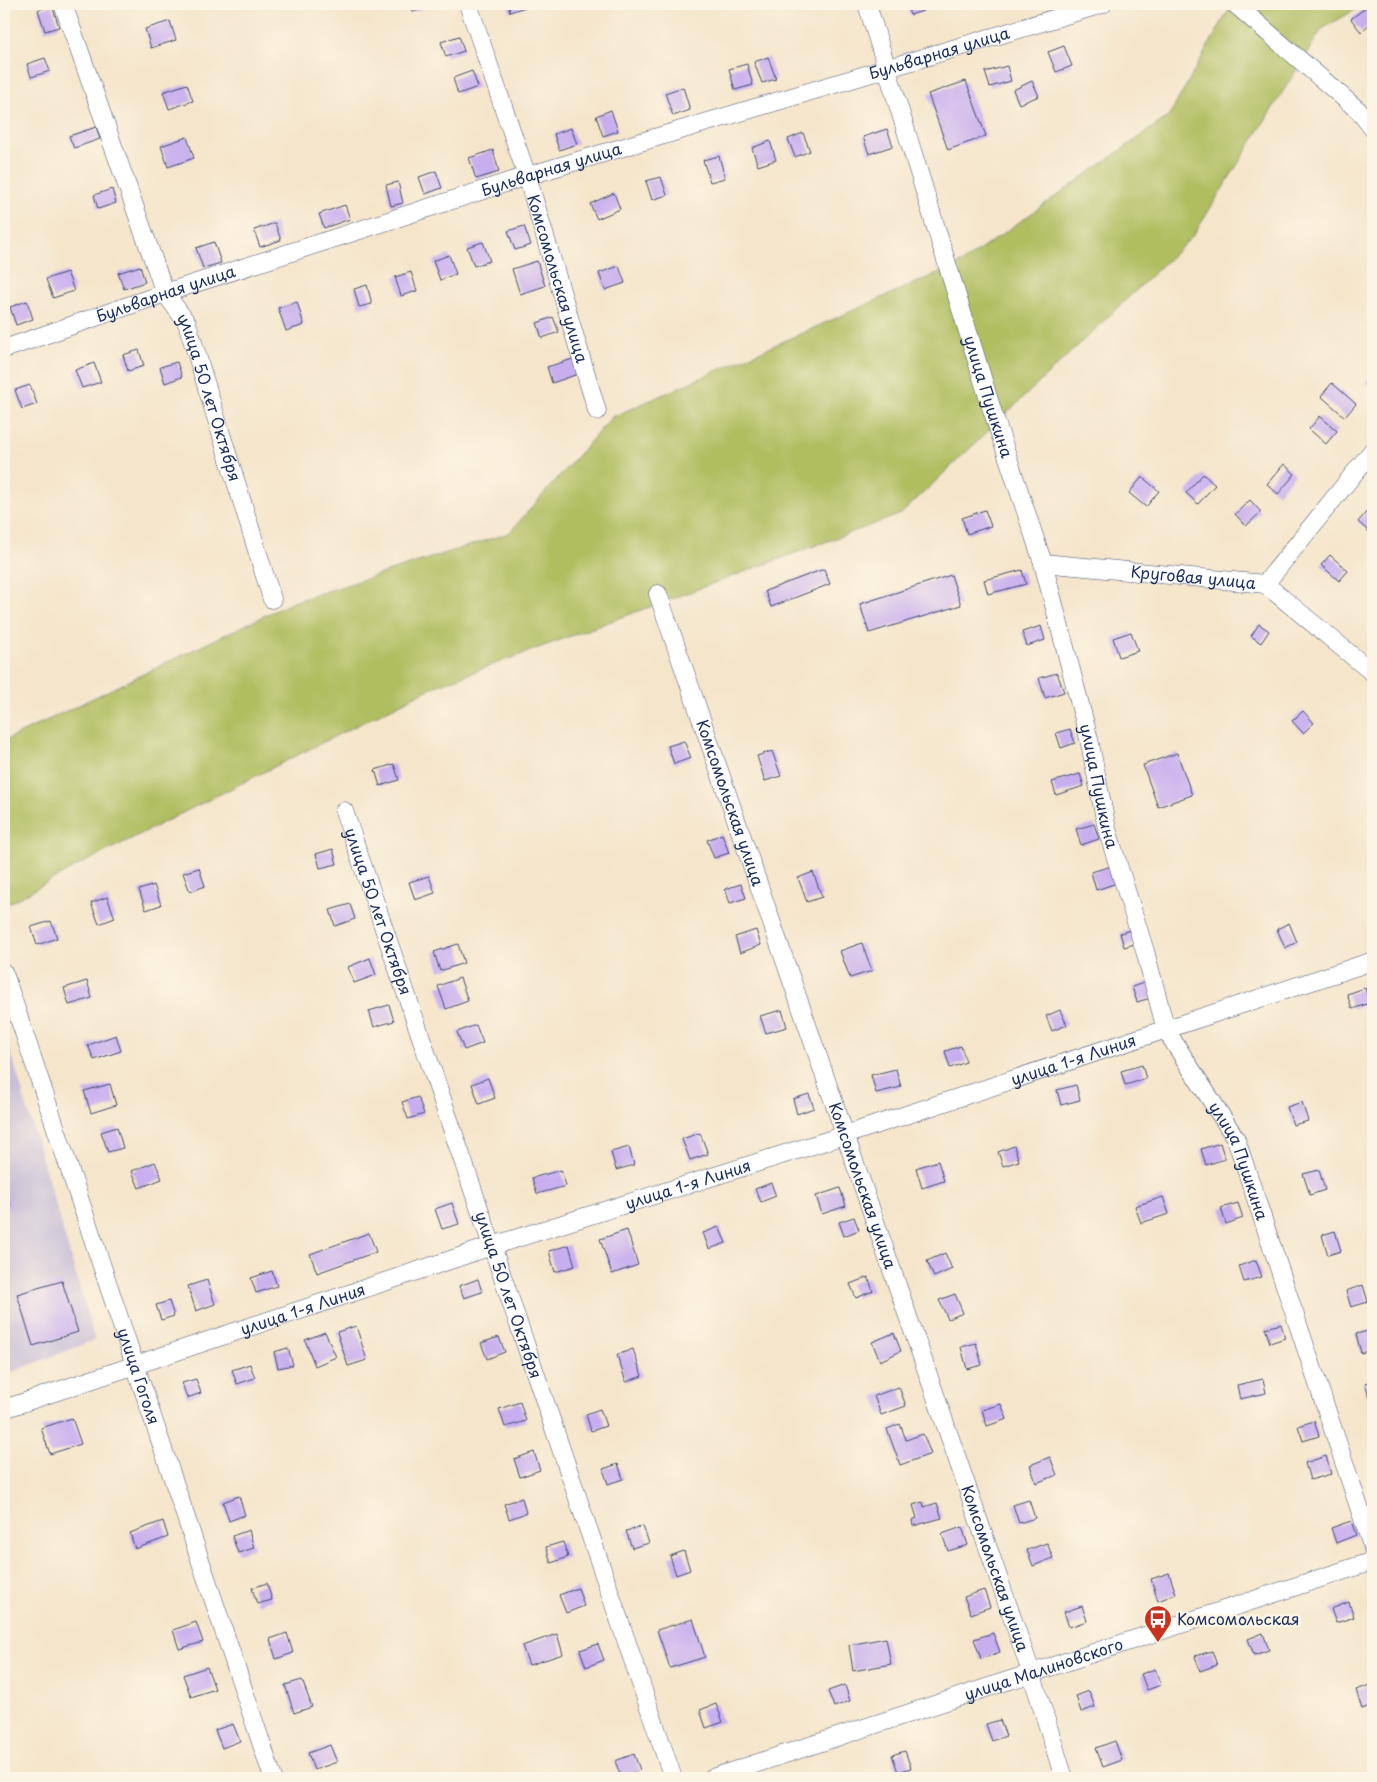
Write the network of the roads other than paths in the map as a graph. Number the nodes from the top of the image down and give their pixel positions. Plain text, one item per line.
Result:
1 (63, 4) edge
2 (468, 4) edge
3 (867, 4) edge
4 (1103, 4) edge
5 (1235, 4) edge
6 (888, 69) junction
7 (1373, 128) edge
8 (527, 176) junction
9 (165, 293) junction
10 (4, 348) edge
11 (597, 411) dead end
12 (1373, 450) edge
13 (1043, 563) junction
14 (1265, 584) junction
15 (658, 594) dead end
16 (272, 599) dead end
17 (1373, 673) edge
18 (344, 811) dead end
19 (1373, 961) edge
20 (4, 973) edge
21 (1166, 1030) junction
22 (845, 1135) junction
23 (492, 1246) junction
24 (135, 1366) junction
25 (4, 1409) edge
26 (1373, 1549) edge
27 (1373, 1561) edge
28 (1031, 1672) junction
29 (273, 1778) edge
30 (673, 1778) edge
31 (712, 1778) edge
32 (1064, 1778) edge

1 - 9 street, улица 50 лет Октября
2 - 8 street, Комсомольская улица
3 - 6 street, улица Пушкина
4 - 6 street, Бульварная улица
5 - 7 street
6 - 8 street, Бульварная улица
6 - 13 street, улица Пушкина
8 - 9 street, Бульварная улица
8 - 11 street, Комсомольская улица
9 - 10 street, Бульварная улица
9 - 16 street, улица 50 лет Октября
12 - 14 street
13 - 14 street, Круговая улица
13 - 21 street, улица Пушкина
14 - 17 street, Круговая улица
15 - 22 street, Комсомольская улица
18 - 23 street, улица 50 лет Октября
19 - 21 street, улица 1-я Линия
20 - 24 street, улица Гоголя
21 - 22 street, улица 1-я Линия
21 - 26 street, улица Пушкина
22 - 23 street, улица 1-я Линия
22 - 28 street, Комсомольская улица
23 - 24 street, улица 1-я Линия
23 - 30 street, улица 50 лет Октября
24 - 25 street, улица 1-я Линия
24 - 29 street, улица Гоголя
27 - 28 street, улица Малиновского
28 - 31 street, улица Малиновского
28 - 32 street, Комсомольская улица

